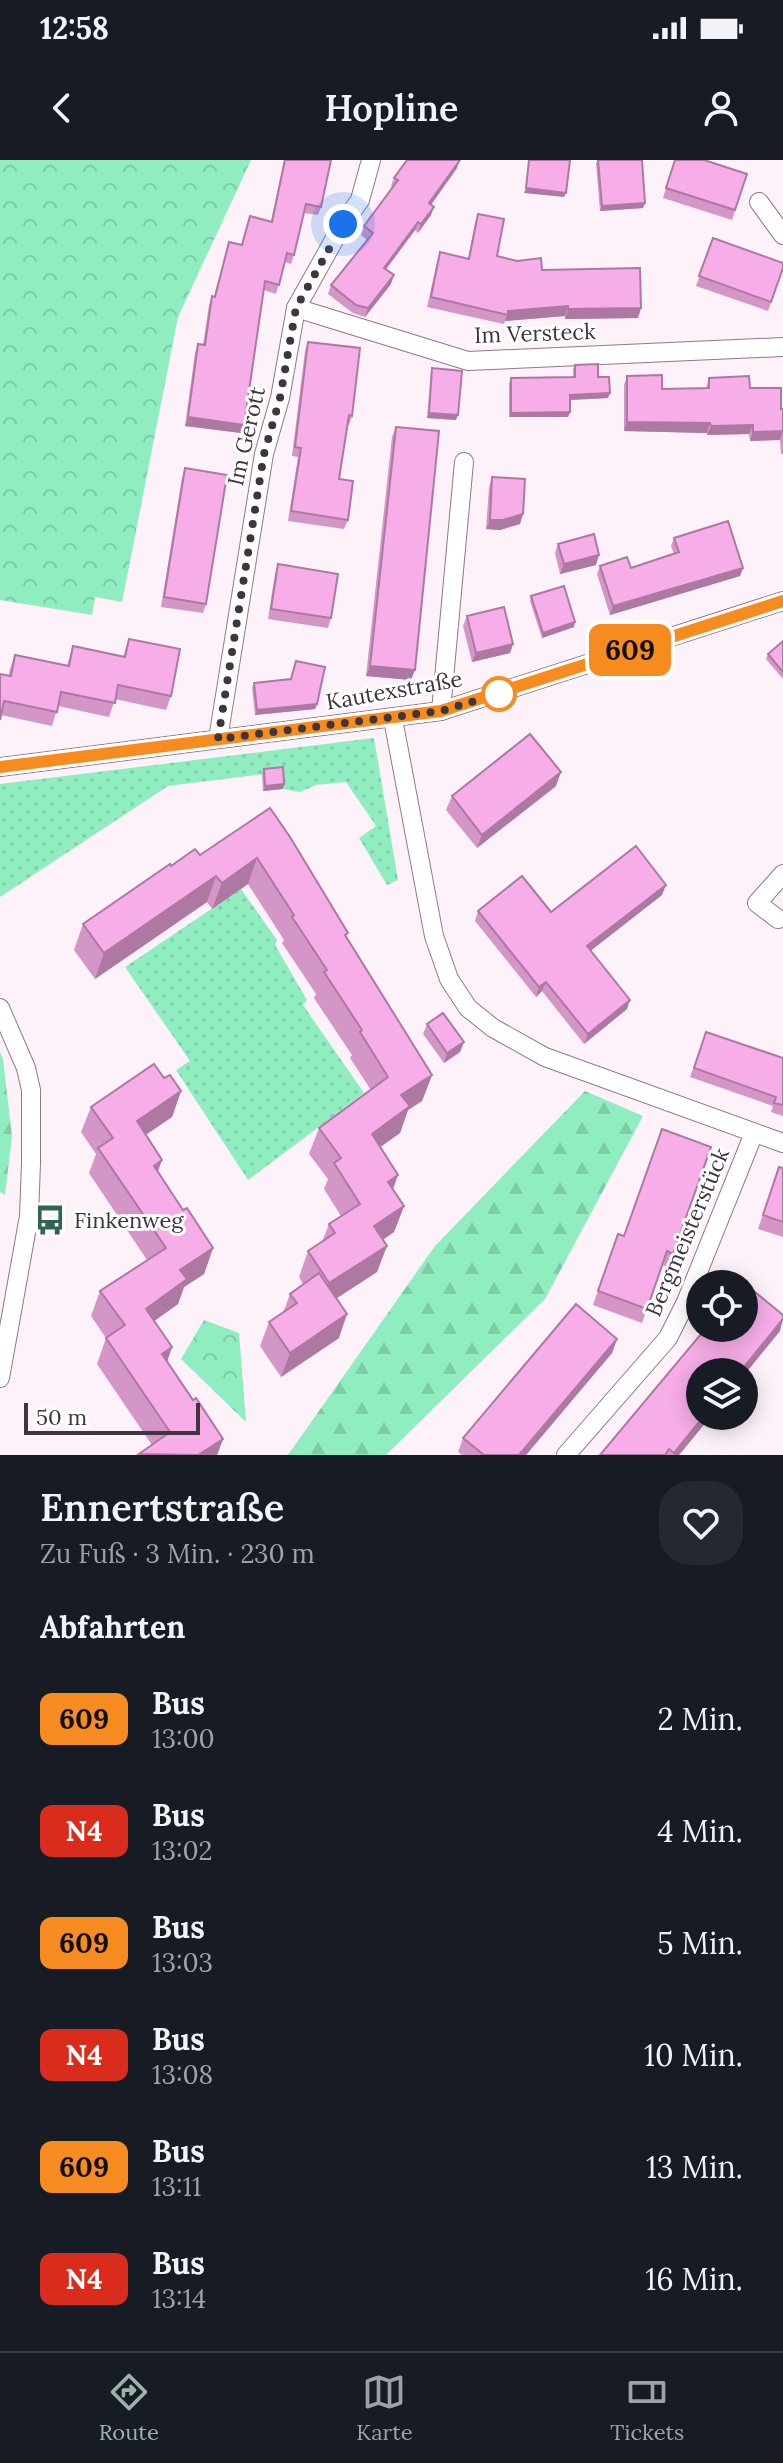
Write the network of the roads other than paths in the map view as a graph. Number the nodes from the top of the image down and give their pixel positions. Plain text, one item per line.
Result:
1 (371, 160) edge
2 (759, 202) dead end
3 (783, 235) edge
4 (296, 308) junction
5 (783, 347) edge
6 (464, 462) dead end
7 (783, 601) edge
8 (441, 711) junction
9 (393, 719) junction
10 (218, 739) junction
11 (0, 767) edge
12 (783, 874) edge
13 (778, 919) dead end
14 (0, 1008) edge
15 (754, 1133) junction
16 (783, 1143) edge
17 (0, 1378) edge
18 (566, 1455) edge

1 - 4 street, Im Gerott
2 - 3 street
4 - 5 street, Im Versteck
4 - 10 street, Im Gerott
6 - 8 street
7 - 8 street, Kautexstraße
8 - 9 street, Kautexstraße
9 - 10 street, Kautexstraße
9 - 15 street
10 - 11 street, Kautexstraße
12 - 13 street
14 - 17 street
15 - 16 street
15 - 18 street, Bergmeisterstück

